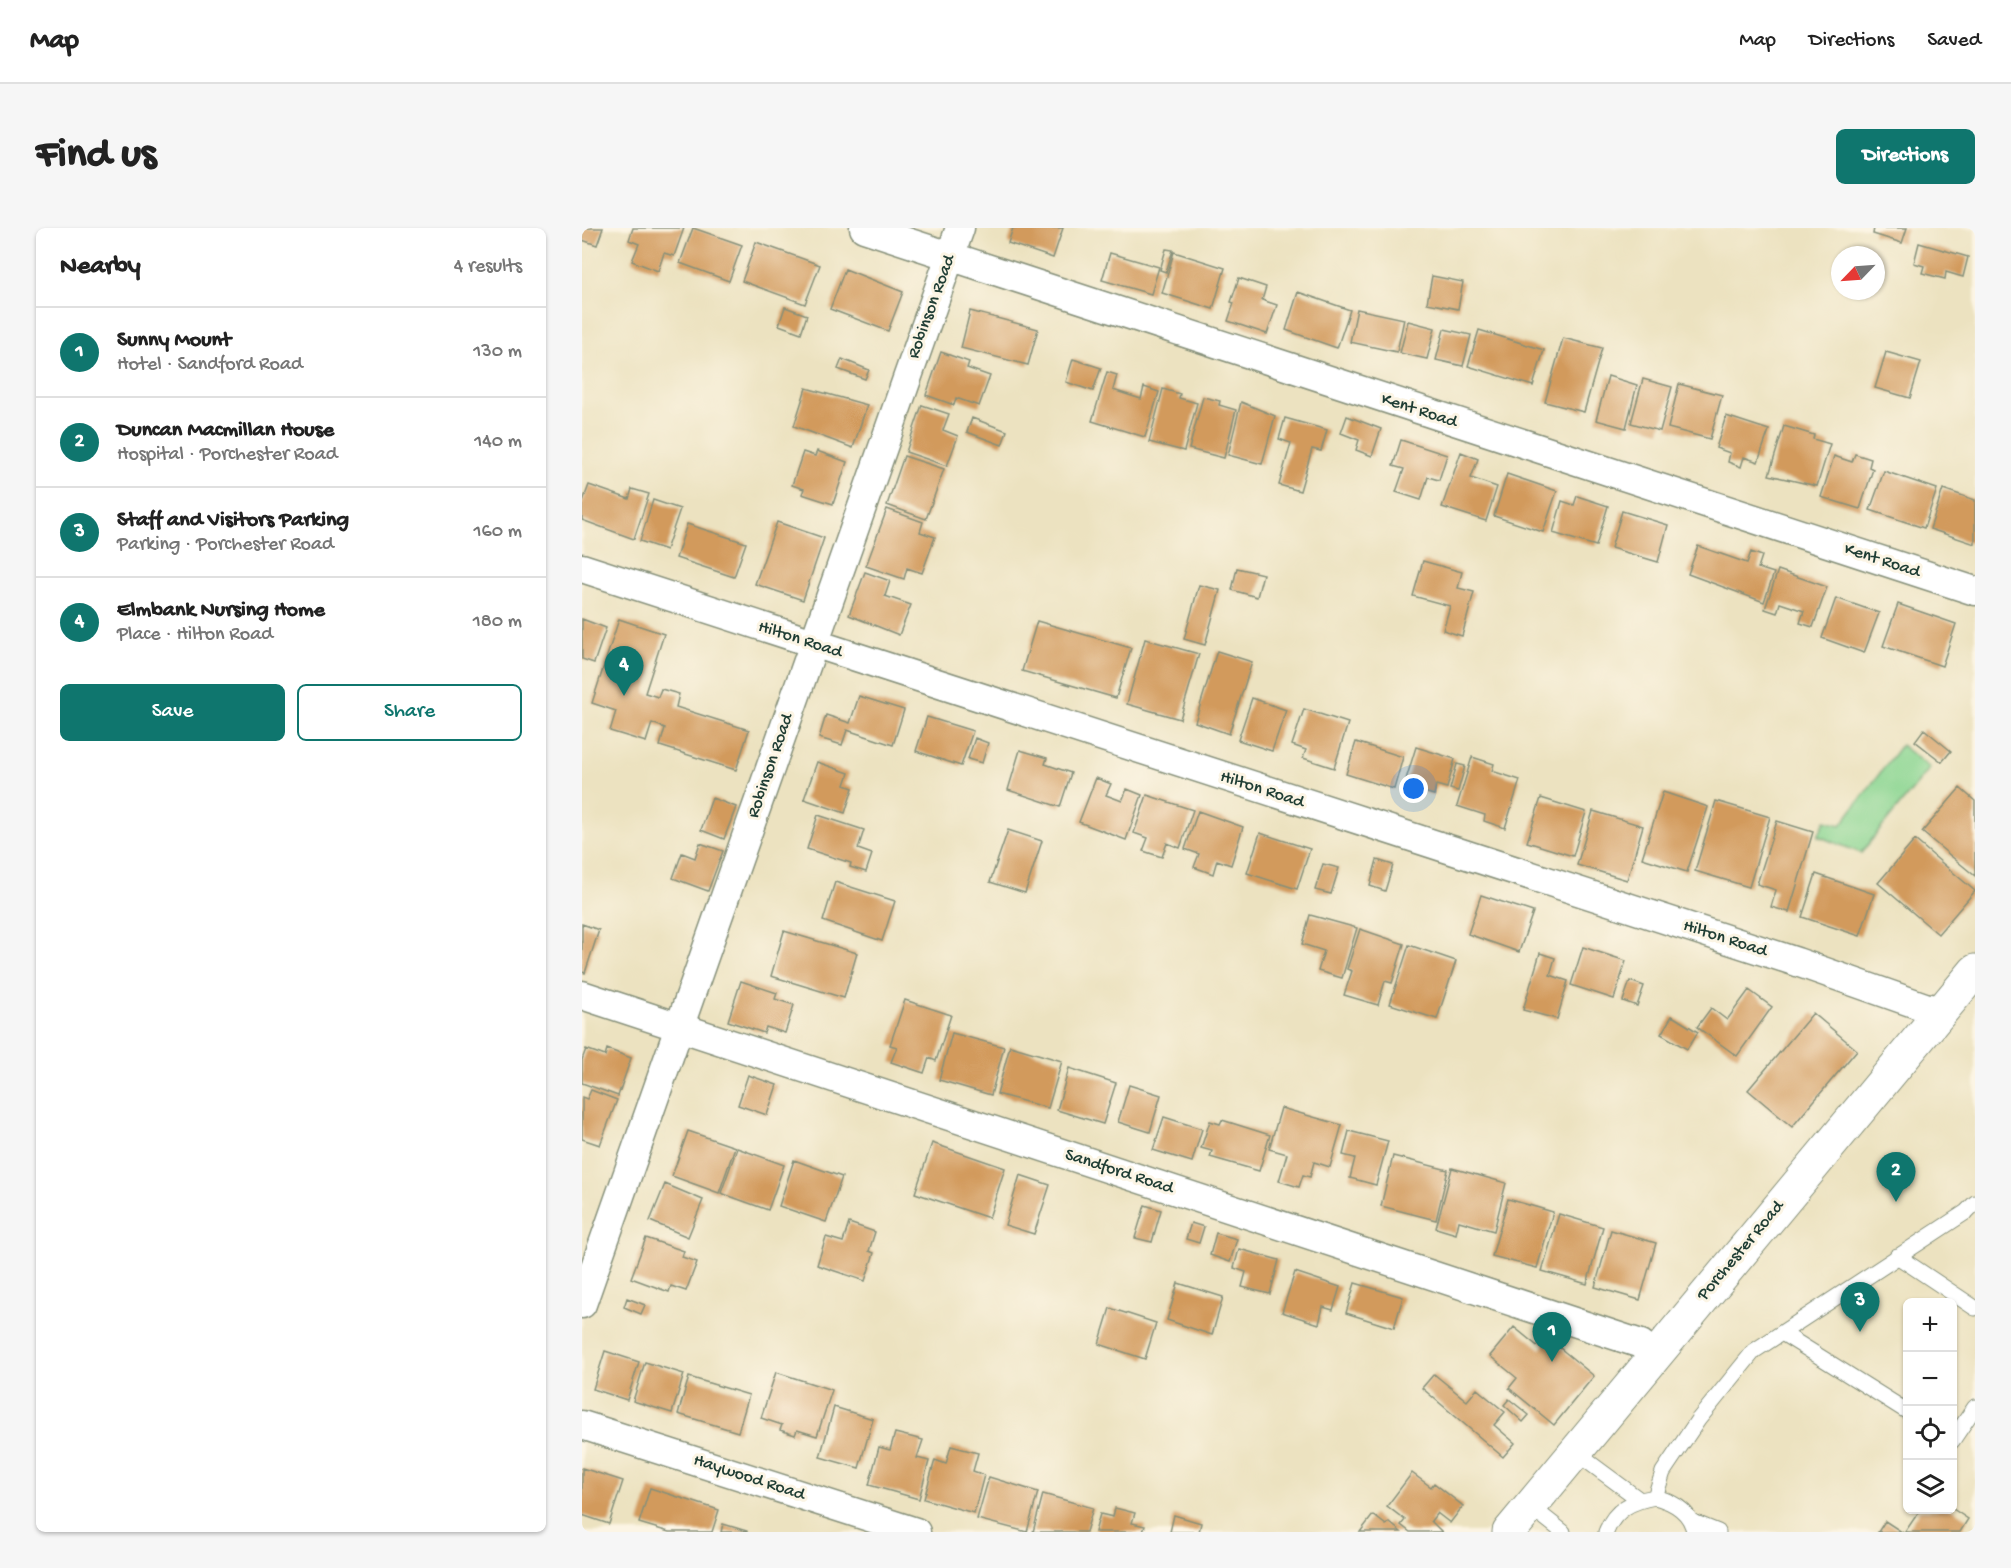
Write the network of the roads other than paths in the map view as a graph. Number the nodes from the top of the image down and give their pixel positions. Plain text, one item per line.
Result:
1 (864, 228) edge
2 (960, 228) edge
3 (950, 256) junction
4 (582, 568) edge
5 (1975, 591) edge
6 (813, 644) junction
7 (1975, 971) edge
8 (582, 995) edge
9 (1943, 1010) junction
10 (681, 1027) junction
11 (1975, 1203) edge
12 (1897, 1256) junction
13 (582, 1304) edge
14 (1975, 1308) edge
15 (1782, 1333) junction
16 (1653, 1355) junction
17 (1975, 1407) edge
18 (1903, 1409) edge
19 (582, 1425) edge
20 (1957, 1435) edge
21 (1575, 1452) junction
22 (1648, 1498) junction
23 (1530, 1506) junction
24 (1694, 1527) edge
25 (916, 1532) edge
26 (1509, 1532) edge
27 (1563, 1532) edge
28 (1606, 1532) edge
29 (1718, 1532) edge

1 - 3 street, Kent Road
2 - 3 street, Robinson Road
3 - 5 street, Kent Road
3 - 6 street, Robinson Road
4 - 6 street, Hilton Road
6 - 9 street, Hilton Road
6 - 10 street, Robinson Road
7 - 9 street, Porchester Road
8 - 10 street, Sandford Road
9 - 16 street, Porchester Road
10 - 13 street, Robinson Road
10 - 16 street, Sandford Road
11 - 12 lane
12 - 14 lane
12 - 15 lane
15 - 18 lane
15 - 22 lane
16 - 21 street, Porchester Road
17 - 20 lane
19 - 25 street, Haywood Road
21 - 22 lane
21 - 23 street, Porchester Road
22 - 24 lane
22 - 28 lane
23 - 26 street, Porchester Road
23 - 27 lane
24 - 29 lane

